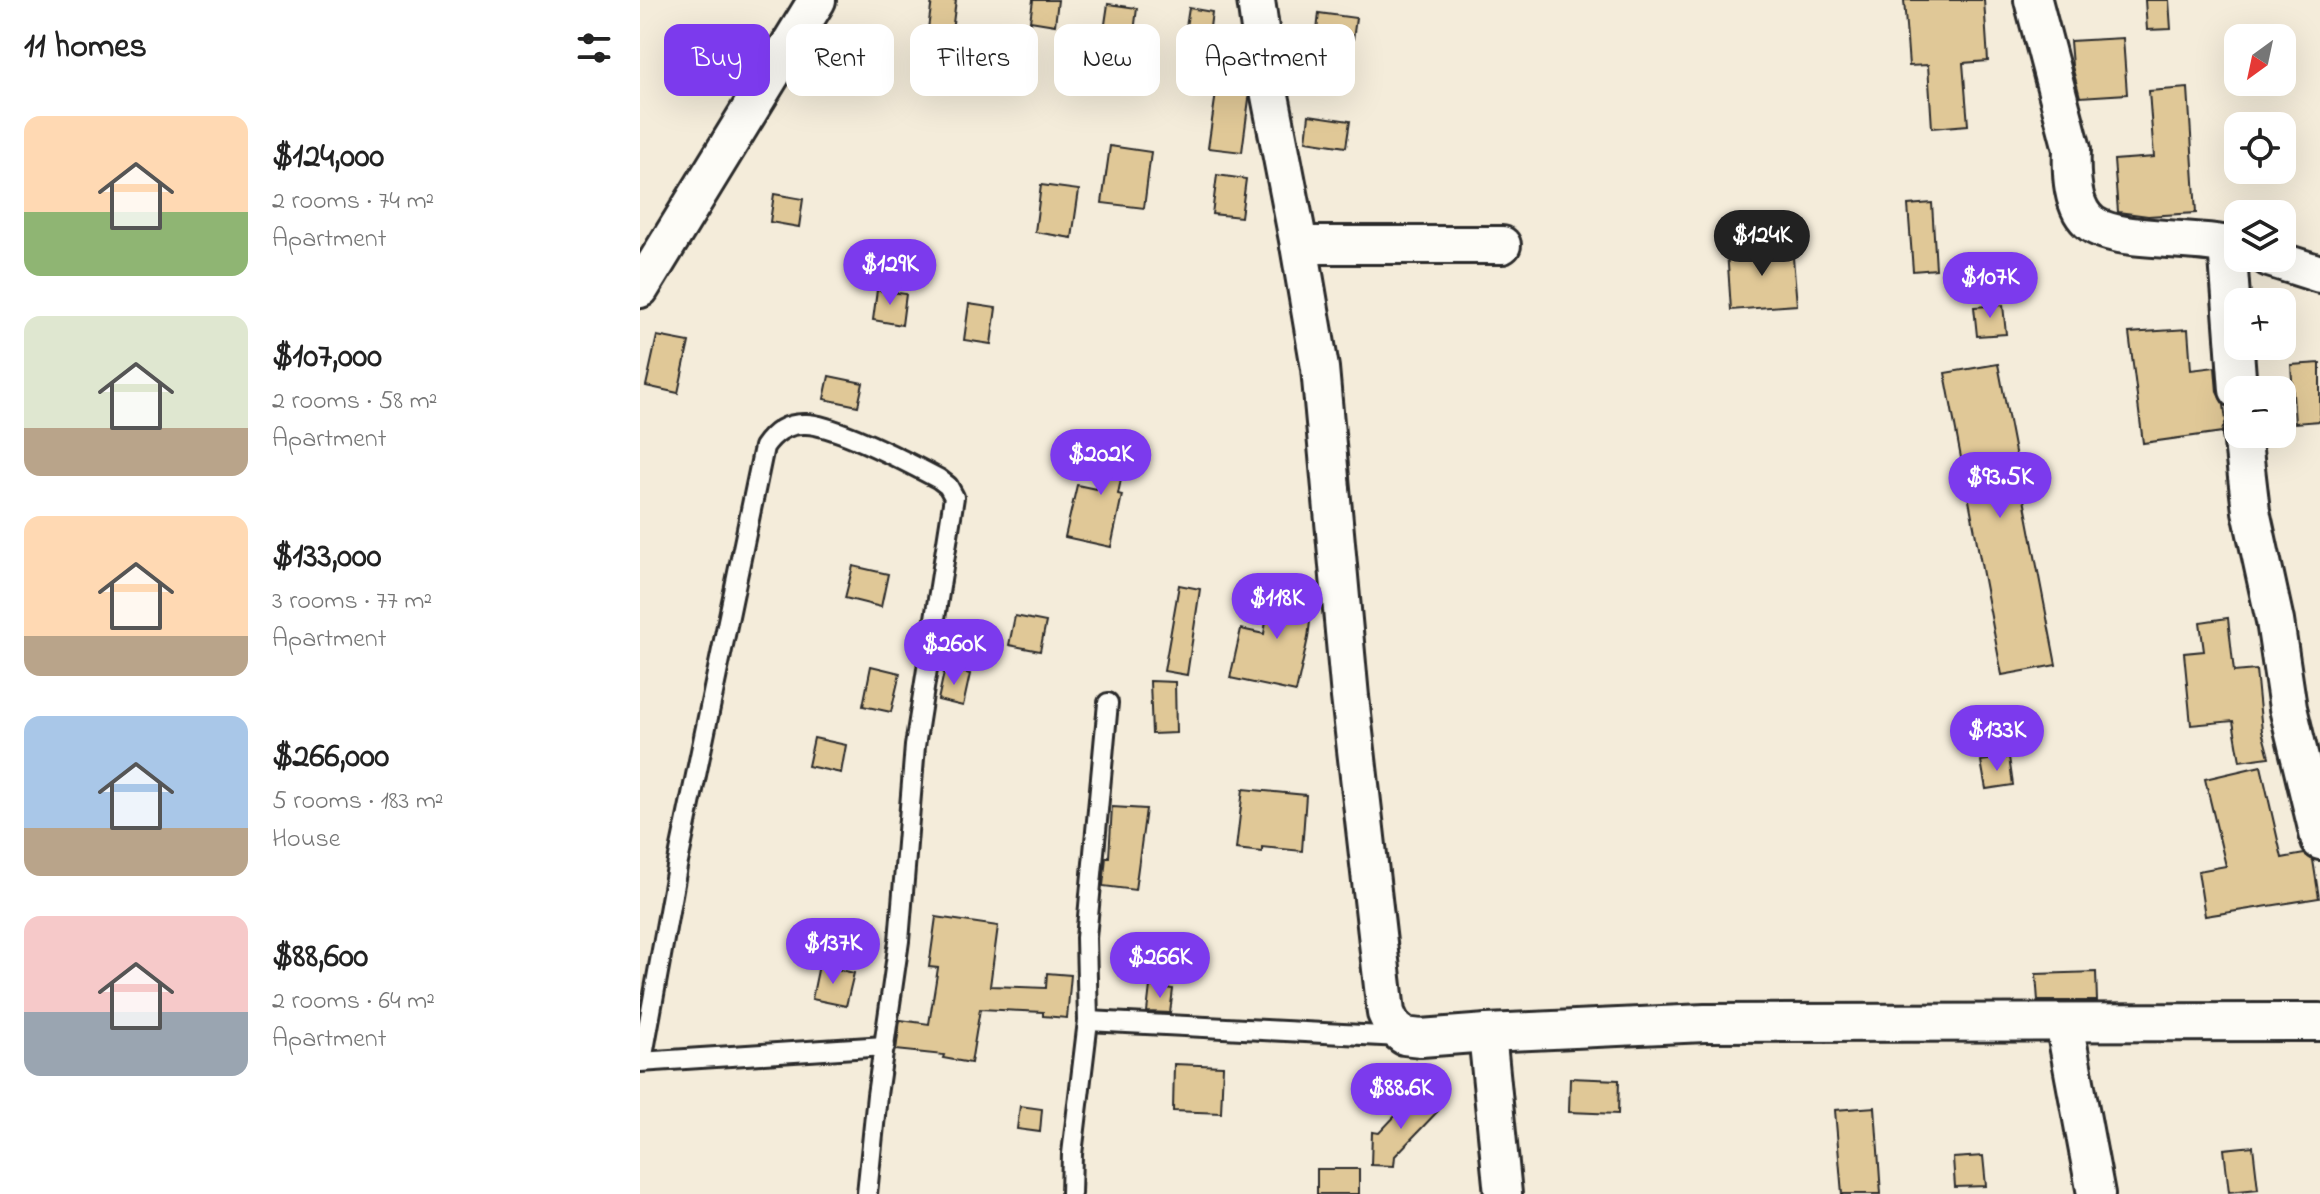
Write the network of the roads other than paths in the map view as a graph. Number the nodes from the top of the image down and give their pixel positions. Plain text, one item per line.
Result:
1 (817, 0) edge
2 (1256, 0) edge
3 (2033, 0) edge
4 (1299, 245) junction
5 (1502, 245) dead end
6 (2224, 245) edge
7 (2296, 266) edge
8 (2234, 272) edge
9 (2320, 274) edge
10 (640, 289) edge
11 (2238, 376) edge
12 (2244, 448) edge
13 (1108, 703) dead end
14 (2320, 841) edge
15 (1088, 1021) junction
16 (2320, 1022) edge
17 (2064, 1023) junction
18 (1487, 1033) junction
19 (1421, 1038) junction
20 (885, 1046) junction
21 (641, 1062) edge
22 (867, 1194) edge
23 (1071, 1194) edge
24 (1503, 1194) edge
25 (2096, 1194) edge

1 - 10 street
2 - 4 street
3 - 6 street
4 - 5 street
4 - 19 street
7 - 9 street
8 - 11 street
12 - 14 street
13 - 15 lane
15 - 19 lane
15 - 23 lane
16 - 17 street
17 - 18 street
17 - 25 street
18 - 19 street
18 - 24 street
20 - 21 lane
20 - 21 lane
20 - 22 lane

